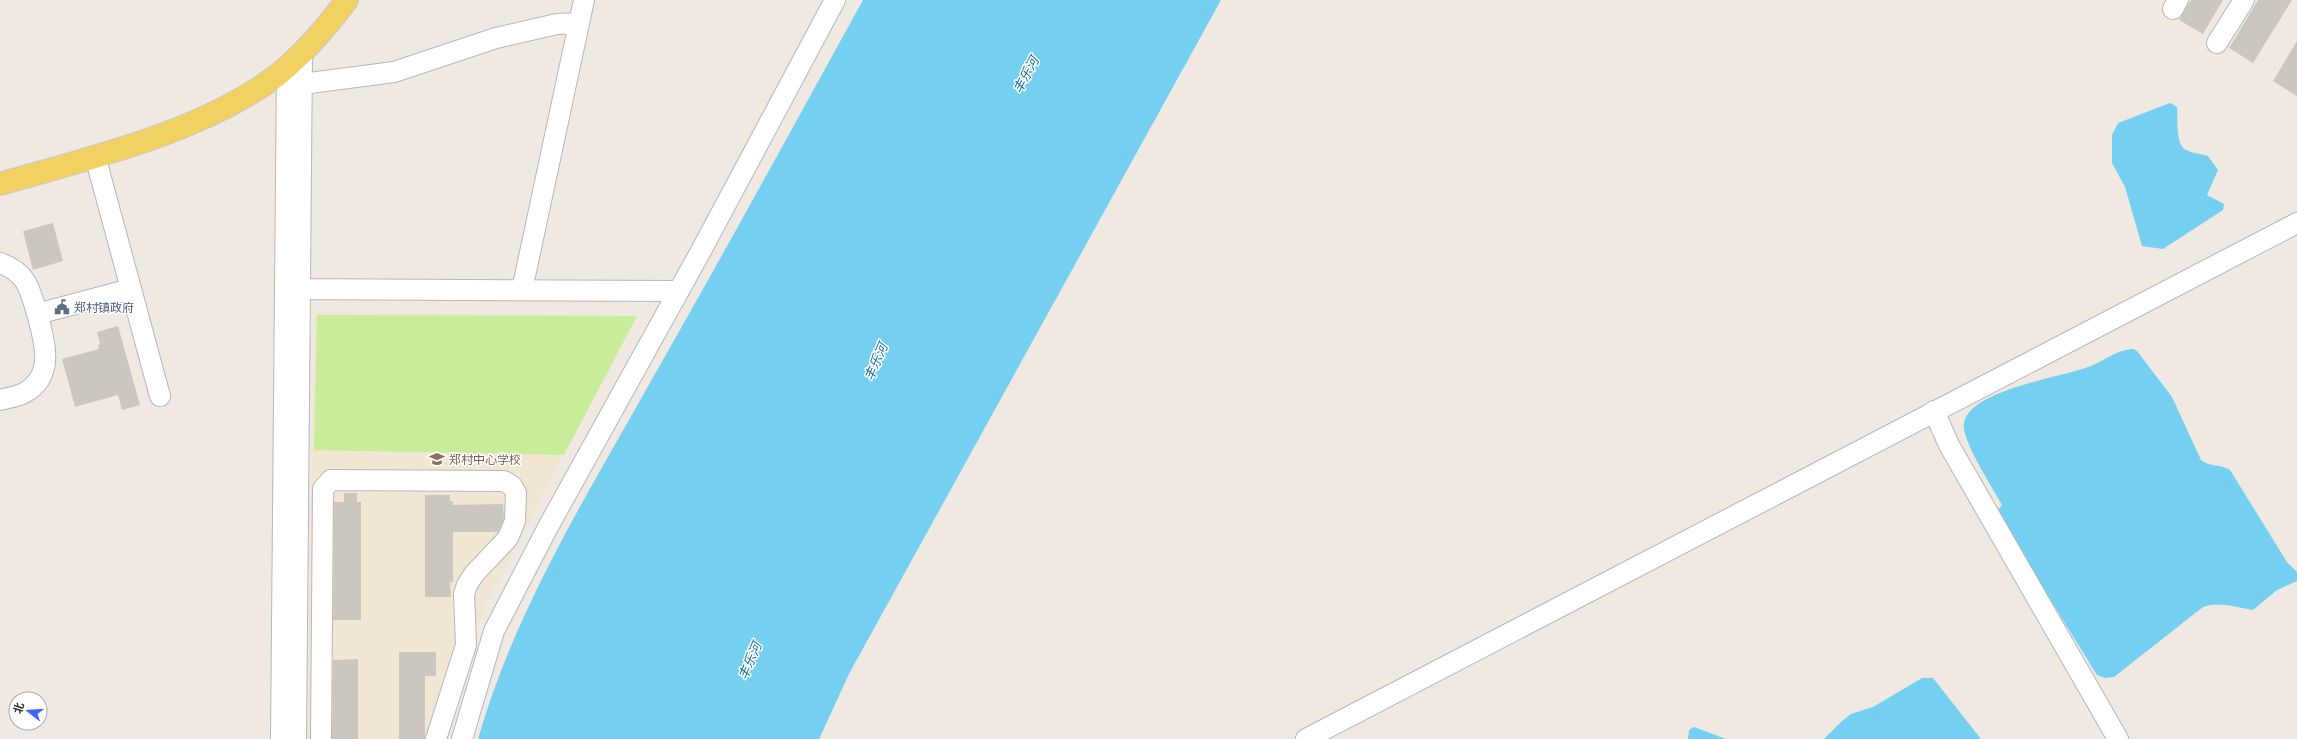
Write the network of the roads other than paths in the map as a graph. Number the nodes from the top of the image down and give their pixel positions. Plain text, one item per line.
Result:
1 (347, 0) edge
2 (584, 0) edge
3 (835, 0) edge
4 (2244, 0) edge
5 (579, 23) junction
6 (2217, 43) dead end
7 (295, 60) junction
8 (302, 84) junction
9 (95, 156) junction
10 (0, 184) edge
11 (2297, 223) edge
12 (0, 263) edge
13 (131, 289) junction
14 (293, 289) junction
15 (522, 290) junction
16 (679, 291) junction
17 (37, 314) junction
18 (160, 396) dead end
19 (0, 400) edge
20 (1934, 411) junction
21 (465, 618) junction
22 (499, 622) junction
23 (297, 632) junction
24 (322, 632) junction
25 (281, 739) edge
26 (296, 739) edge
27 (321, 739) edge
28 (436, 739) edge
29 (462, 739) edge
30 (1306, 739) edge
31 (2118, 739) edge

1 - 7 main road
2 - 5 street
3 - 16 street
4 - 6 street
5 - 8 street
5 - 15 street
7 - 8 street
7 - 9 main road
7 - 14 street
8 - 14 street
9 - 10 main road
9 - 13 street
11 - 20 street
12 - 17 street
13 - 17 street
13 - 18 street
14 - 15 street
14 - 23 street
14 - 25 street
15 - 16 street
16 - 22 street
17 - 19 street
20 - 30 street
20 - 31 street
21 - 22 street
21 - 24 street
21 - 28 street
22 - 29 street
23 - 24 street
23 - 26 street
24 - 27 street

